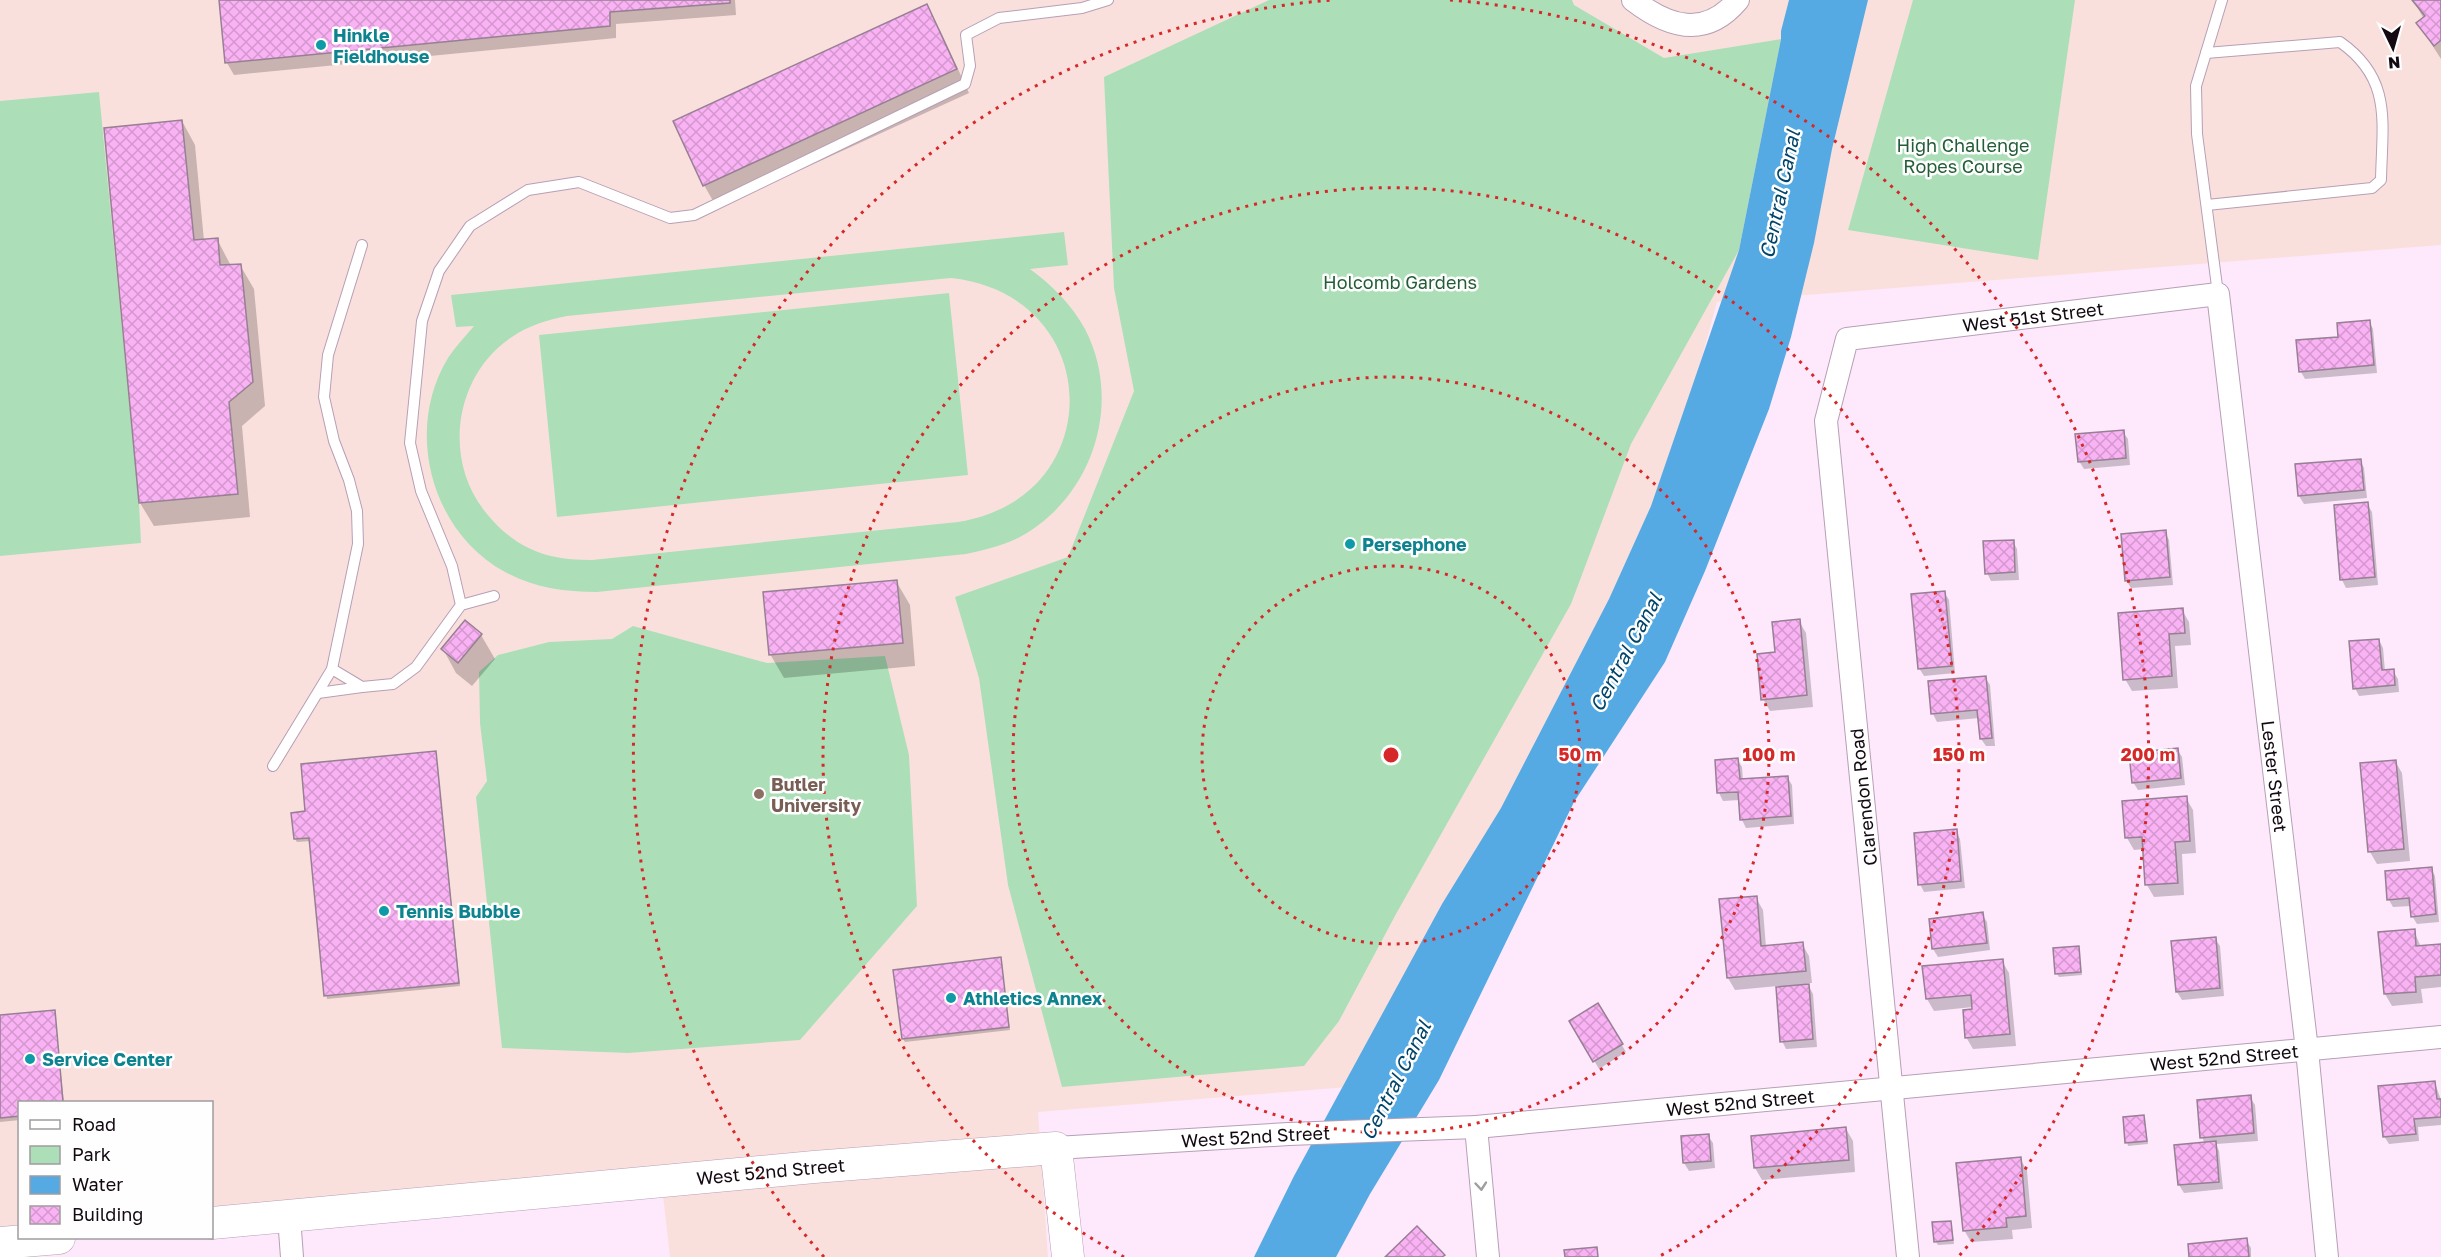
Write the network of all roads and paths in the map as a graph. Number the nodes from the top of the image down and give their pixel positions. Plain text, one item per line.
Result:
1 (1108, 0) edge
2 (1633, 0) edge
3 (1738, 0) edge
4 (2222, 0) edge
5 (2206, 53) junction
6 (2206, 205) junction
7 (362, 244) dead end
8 (2218, 294) junction
9 (1847, 339) joint
10 (494, 596) dead end
11 (461, 605) junction
12 (332, 669) junction
13 (362, 687) junction
14 (318, 693) junction
15 (273, 766) dead end
16 (2441, 1037) edge
17 (2307, 1050) junction
18 (1892, 1088) junction
19 (1476, 1127) junction
20 (1056, 1148) junction
21 (288, 1216) junction
22 (213, 1223) edge
23 (47, 1239) edge
24 (0, 1243) edge
25 (292, 1257) edge
26 (1068, 1257) edge
27 (1488, 1257) edge
28 (1908, 1257) edge
29 (2327, 1257) edge

1 - 11 lane
2 - 3 street
4 - 5 lane
5 - 6 lane
5 - 6 lane
6 - 8 lane
7 - 12 lane
8 - 9 street, West 51st Street
8 - 17 street, Lester Street
9 - 18 street, Clarendon Road
10 - 11 lane
11 - 13 lane
12 - 13 lane
12 - 14 lane
13 - 14 lane
14 - 15 lane
16 - 17 street, West 52nd Street
17 - 18 street, West 52nd Street
17 - 29 street, Lester Street
18 - 19 street, West 52nd Street
18 - 28 street, Clarendon Road
19 - 20 street, West 52nd Street
19 -> 27 street
20 - 21 street, West 52nd Street
20 - 26 street
21 - 22 street, West 52nd Street
21 - 25 street
23 - 24 street

